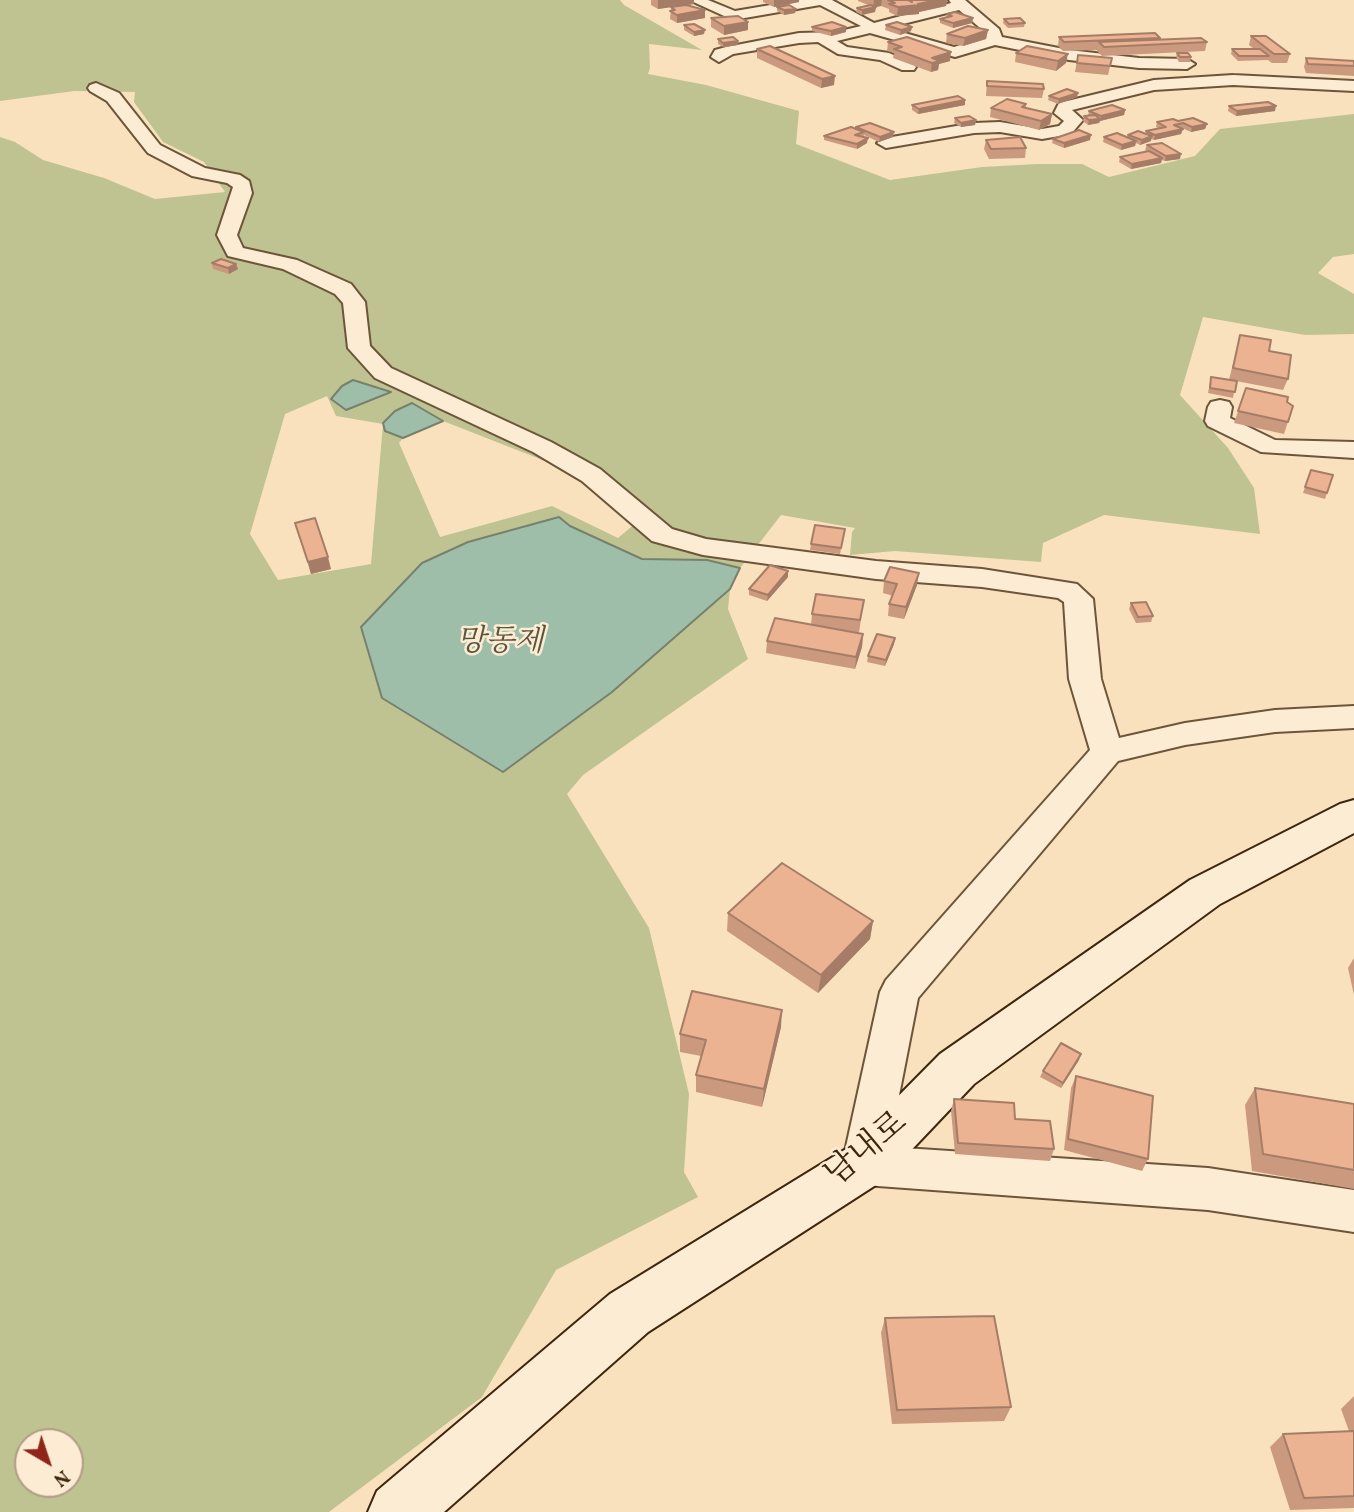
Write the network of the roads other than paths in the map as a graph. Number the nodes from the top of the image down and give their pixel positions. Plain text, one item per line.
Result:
1 (697, 0) edge
2 (823, 0) edge
3 (958, 3) edge
4 (871, 29) junction
5 (818, 37) junction
6 (994, 40) junction
7 (719, 57) dead end
8 (1139, 63) junction
9 (1249, 64) edge
10 (908, 67) edge
11 (1159, 84) junction
12 (1354, 86) edge
13 (96, 88) dead end
14 (886, 143) edge
15 (1220, 407) dead end
16 (1354, 450) edge
17 (1354, 717) edge
18 (1107, 752) junction
19 (1354, 815) edge
20 (864, 1164) junction
21 (1354, 1211) edge
22 (398, 1512) edge

1 - 2 street
2 - 4 street
3 - 4 street
3 - 6 street
4 - 5 street
4 - 6 street
5 - 7 street
5 - 10 street
6 - 8 street
8 - 9 street
8 - 11 street
11 - 12 street
11 - 14 street
13 - 18 street
15 - 16 street
17 - 18 street
18 - 20 street
19 - 20 street, 남내로
20 - 21 street
20 - 22 street, 남내로

